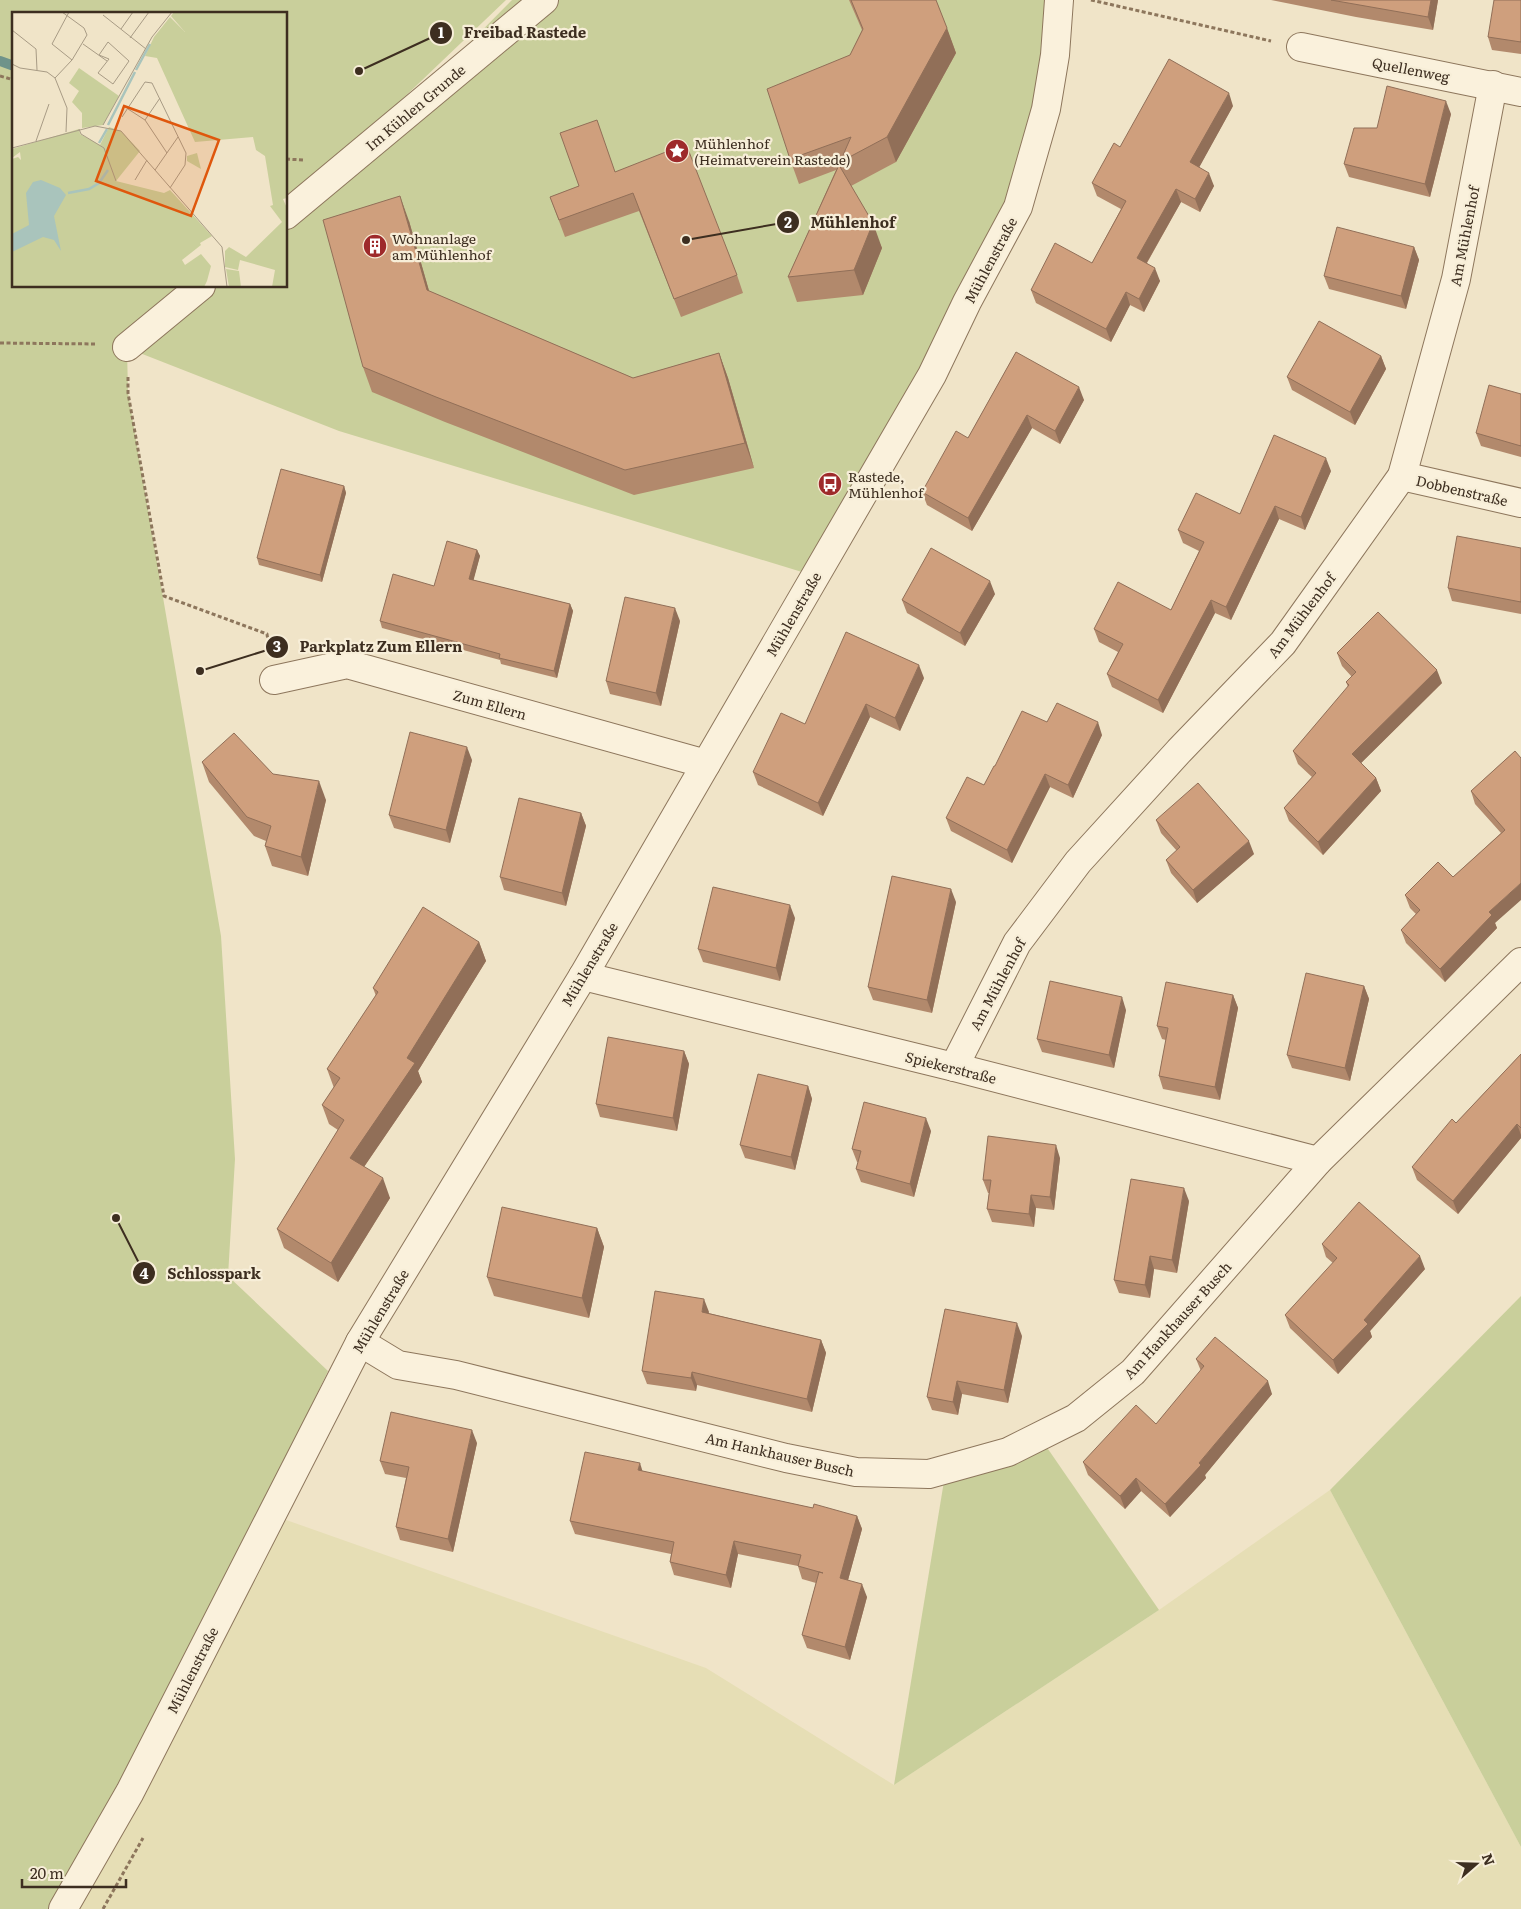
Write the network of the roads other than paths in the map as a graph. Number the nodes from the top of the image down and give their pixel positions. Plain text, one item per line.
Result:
1 (544, 0) edge
2 (1059, 0) edge
3 (1301, 48) road end
4 (1492, 85) junction
5 (1521, 92) edge
6 (288, 213) edge
7 (199, 288) edge
8 (127, 348) road end
9 (1402, 476) junction
10 (1521, 503) edge
11 (274, 680) road end
12 (706, 764) junction
13 (1521, 962) edge
14 (583, 976) junction
15 (954, 1067) junction
16 (1318, 1161) junction
17 (360, 1342) junction
18 (63, 1909) edge

1 - 6 street, Im Kühlen Grunde
2 - 12 street, Mühlenstraße
3 - 4 street, Quellenweg
4 - 5 street, Quellenweg
4 - 9 street, Am Mühlenhof
7 - 8 street
9 - 10 street, Dobbenstraße
9 - 15 street, Am Mühlenhof
11 - 12 street, Zum Ellern
12 - 14 street, Mühlenstraße
13 - 16 street, Am Hankhauser Busch
14 - 15 street, Spiekerstraße
14 - 17 street, Mühlenstraße
15 - 16 street, Spiekerstraße
16 - 17 street, Am Hankhauser Busch
17 - 18 street, Mühlenstraße

